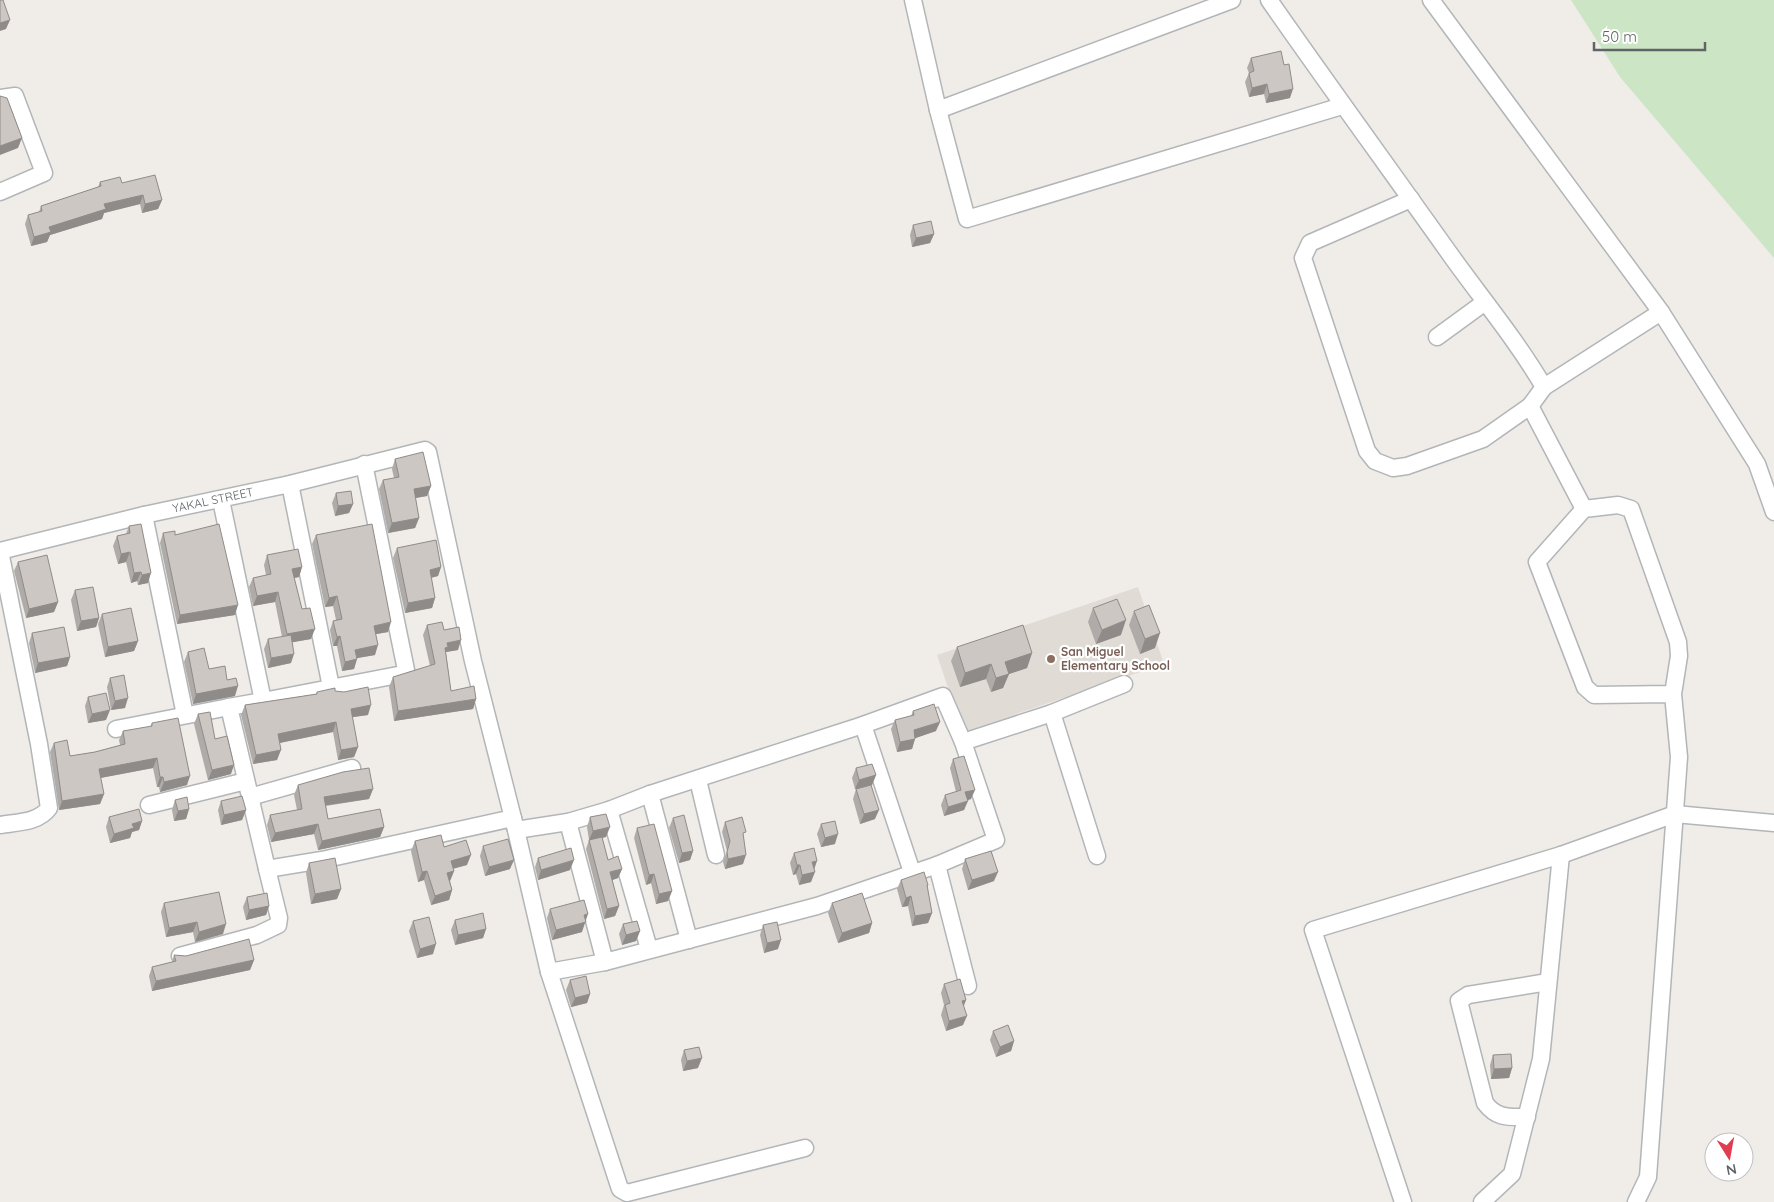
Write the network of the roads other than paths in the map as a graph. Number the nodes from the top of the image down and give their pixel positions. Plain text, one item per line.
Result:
1 (913, 0) edge
2 (1232, 0) edge
3 (1269, 0) edge
4 (1431, 0) edge
5 (0, 98) edge
6 (1342, 106) junction
7 (938, 110) junction
8 (0, 192) edge
9 (1411, 199) junction
10 (1485, 302) junction
11 (1661, 312) junction
12 (1437, 337) dead end
13 (1544, 387) junction
14 (1530, 406) junction
15 (364, 464) junction
16 (290, 484) junction
17 (221, 500) junction
18 (1584, 509) junction
19 (1774, 512) edge
20 (144, 515) junction
21 (0, 551) edge
22 (1124, 684) dead end
23 (331, 687) junction
24 (1673, 694) junction
25 (263, 701) junction
26 (229, 707) junction
27 (1052, 713) junction
28 (185, 715) junction
29 (863, 726) junction
30 (116, 729) dead end
31 (963, 742) junction
32 (352, 768) dead end
33 (698, 780) junction
34 (248, 789) junction
35 (650, 794) junction
36 (149, 805) dead end
37 (609, 810) junction
38 (1675, 814) junction
39 (568, 822) junction
40 (1774, 823) edge
41 (515, 824) junction
42 (0, 825) edge
43 (716, 855) dead end
44 (1561, 855) junction
45 (1097, 856) dead end
46 (937, 865) junction
47 (267, 869) junction
48 (912, 872) junction
49 (689, 940) junction
50 (649, 949) junction
51 (180, 956) edge
52 (605, 962) junction
53 (549, 972) junction
54 (1548, 982) junction
55 (968, 986) dead end
56 (1527, 1117) junction
57 (805, 1148) dead end
58 (1403, 1202) edge
59 (1482, 1202) edge
60 (1636, 1202) edge

1 - 7 street
2 - 7 street
3 - 6 street
4 - 11 street
5 - 8 street
6 - 7 street
6 - 9 street
9 - 10 street
9 - 14 street
10 - 12 street
10 - 13 street
11 - 13 street
11 - 19 street
13 - 14 street
14 - 18 street
15 - 16 street, YAKAL STREET
15 - 23 street
15 - 41 street, YAKAL STREET
16 - 17 street, YAKAL STREET
16 - 23 street
17 - 20 street, YAKAL STREET
17 - 25 street
18 - 24 street
18 - 24 street
20 - 21 street, YAKAL STREET
20 - 28 street
21 - 42 street
22 - 27 street
23 - 25 street
24 - 38 street
25 - 26 street
26 - 28 street
26 - 34 street
27 - 31 street
27 - 45 street
28 - 30 street
29 - 31 street
29 - 33 street
29 - 48 street
31 - 46 street
32 - 34 street
33 - 35 street
33 - 43 street
34 - 36 street
34 - 47 street
35 - 37 street
35 - 49 street
37 - 39 street
37 - 50 street
38 - 40 street
38 - 44 street
38 - 60 street
39 - 41 street
39 - 52 street
41 - 47 street
41 - 53 street
44 - 54 street
44 - 58 street
46 - 48 street
46 - 55 street
47 - 51 street
48 - 49 street
49 - 50 street
50 - 52 street
52 - 53 street
53 - 57 street
54 - 56 street
54 - 56 street
56 - 59 street

